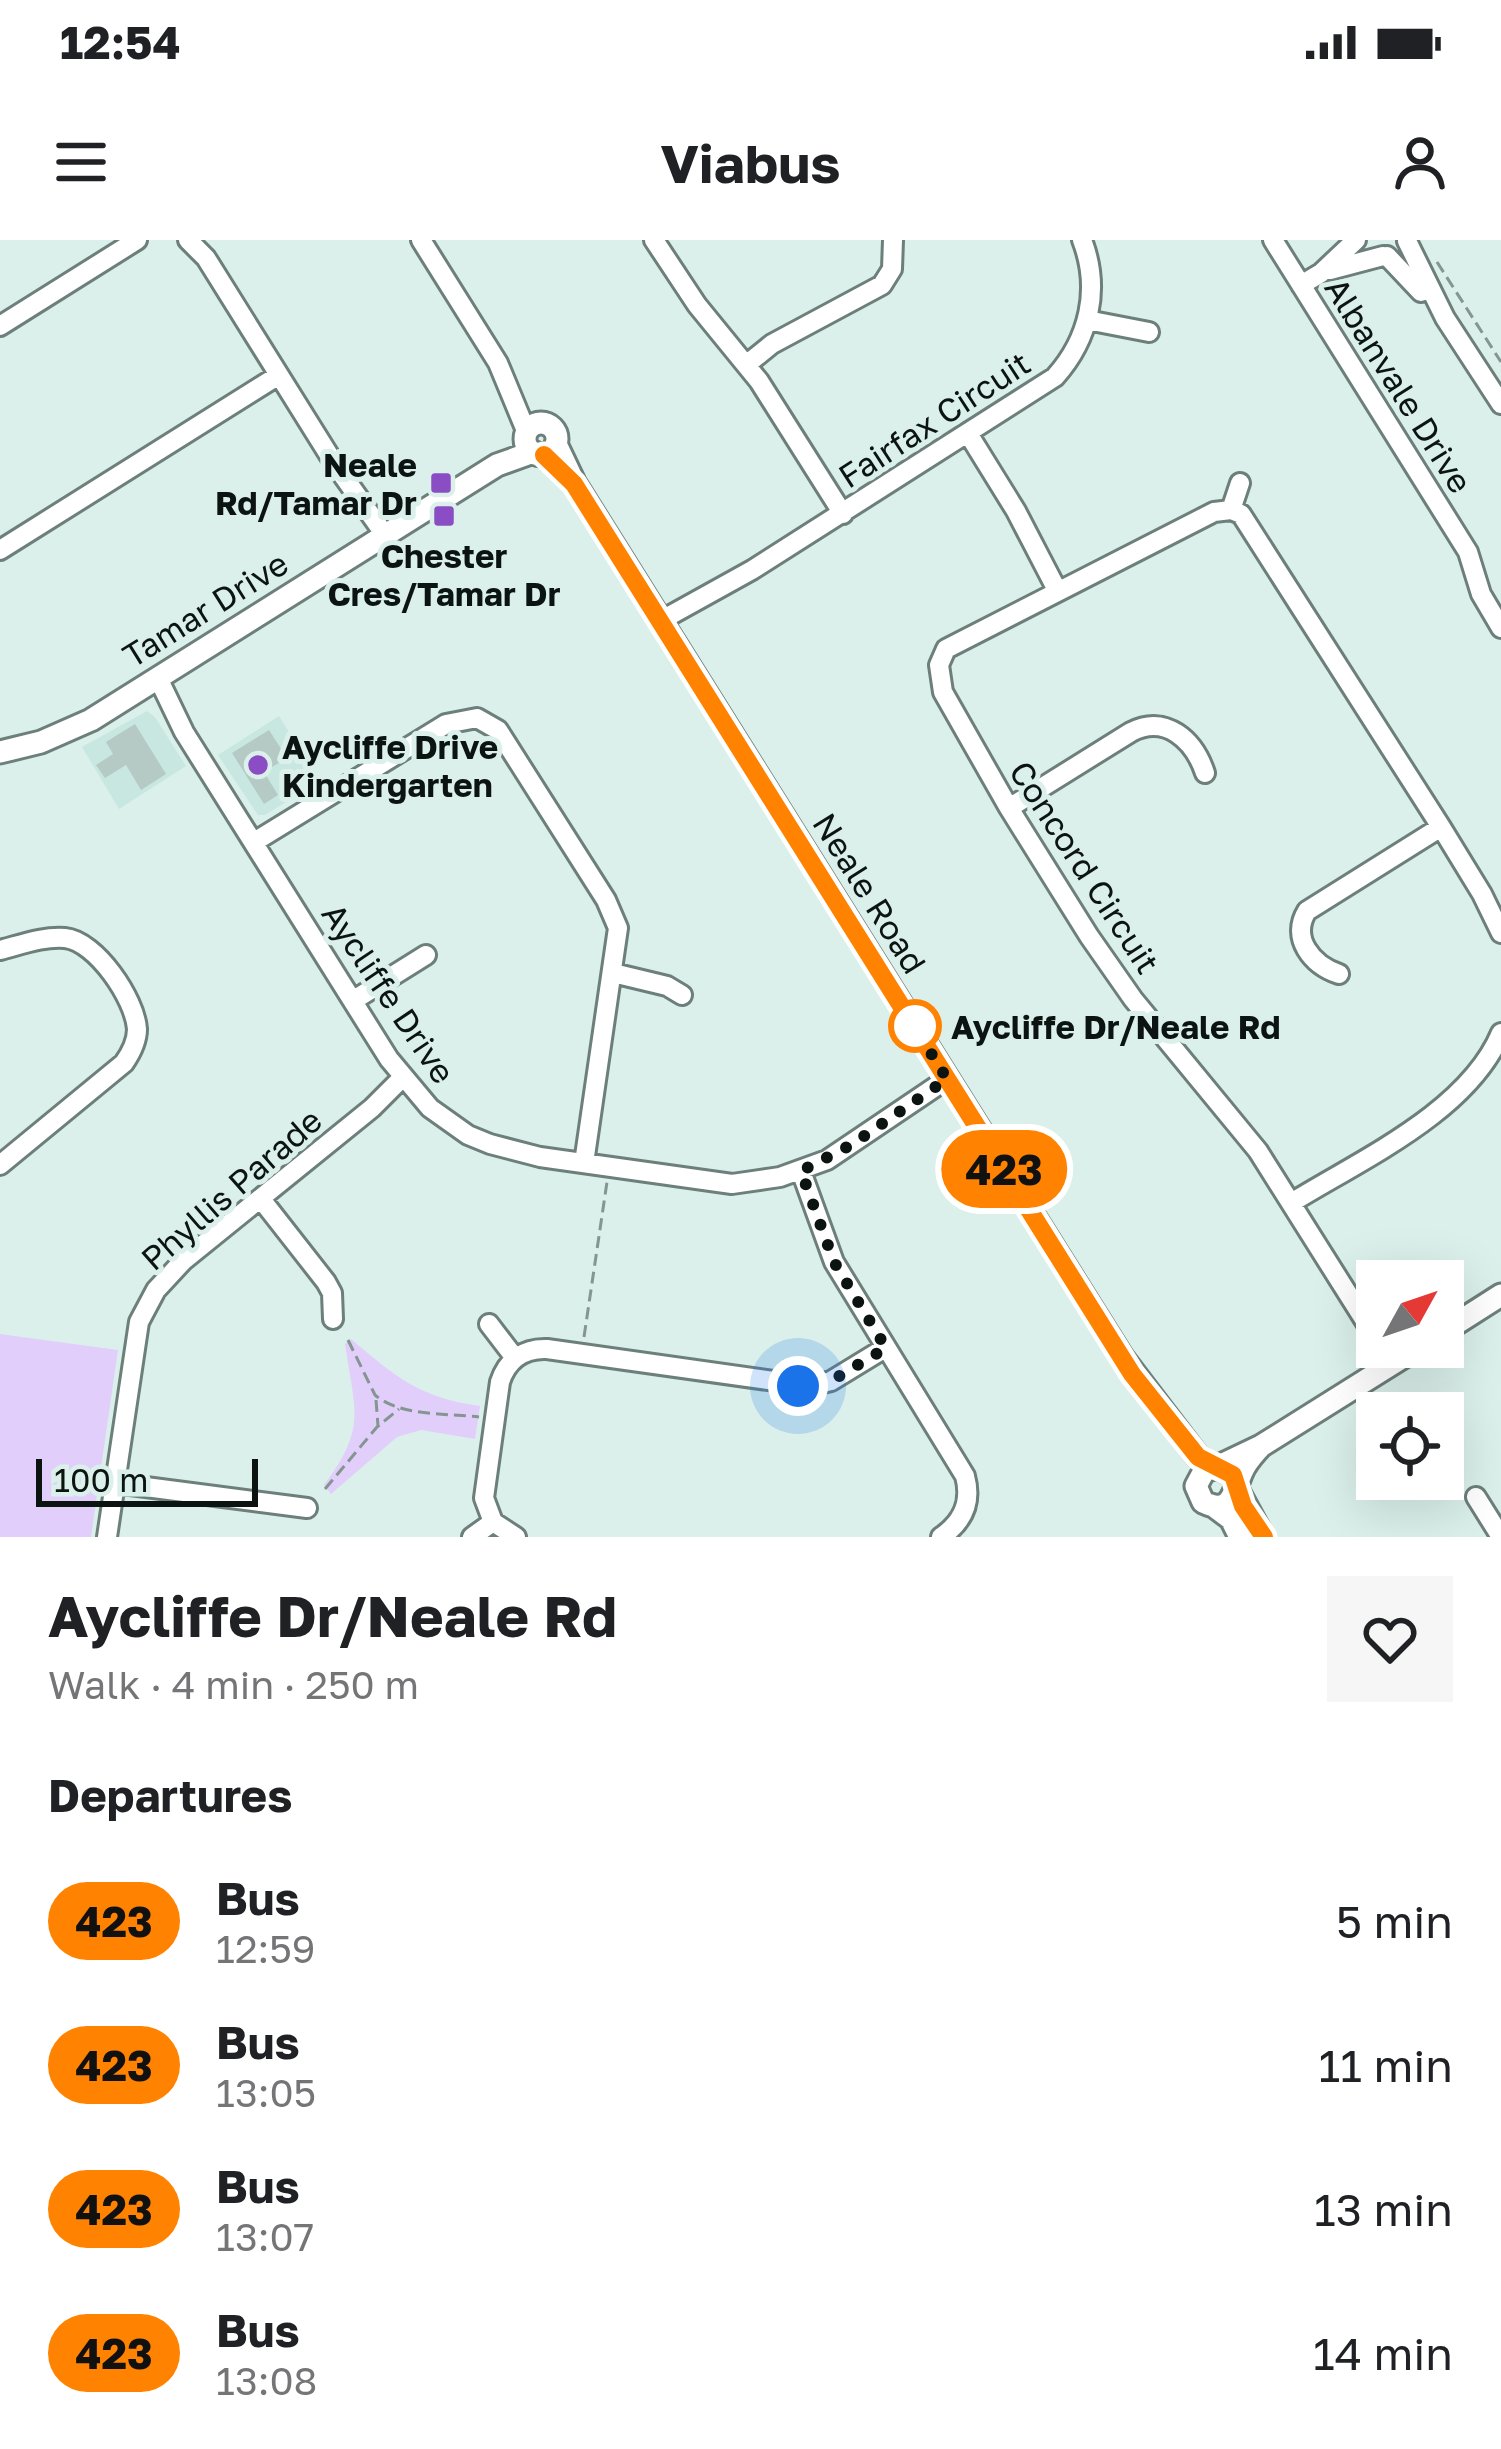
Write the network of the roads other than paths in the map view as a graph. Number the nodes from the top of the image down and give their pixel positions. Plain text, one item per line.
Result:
1 (137, 240) edge
2 (188, 240) edge
3 (421, 240) edge
4 (654, 240) edge
5 (893, 240) edge
6 (1082, 240) edge
7 (1273, 240) edge
8 (1360, 240) edge
9 (1407, 241) edge
10 (1385, 256) junction
11 (1321, 273) junction
12 (1301, 285) junction
13 (1444, 318) junction
14 (1087, 320) junction
15 (0, 326) edge
16 (1149, 332) dead end
17 (746, 364) junction
18 (279, 375) junction
19 (1501, 404) edge
20 (969, 435) junction
21 (538, 441) junction
22 (1240, 483) dead end
23 (1231, 510) junction
24 (843, 514) junction
25 (381, 538) junction
26 (0, 550) edge
27 (1057, 590) junction
28 (663, 626) junction
29 (1501, 628) edge
30 (916, 659) dead end
31 (939, 665) junction
32 (152, 682) junction
33 (483, 695) dead end
34 (476, 718) junction
35 (0, 752) edge
36 (1205, 773) dead end
37 (1009, 808) junction
38 (1441, 827) junction
39 (254, 842) junction
40 (1501, 933) edge
41 (0, 950) edge
42 (427, 955) dead end
43 (613, 973) junction
44 (1339, 974) dead end
45 (682, 995) dead end
46 (354, 1000) junction
47 (1501, 1033) edge
48 (136, 1040) junction
49 (158, 1048) dead end
50 (405, 1082) junction
51 (950, 1083) junction
52 (584, 1163) junction
53 (0, 1165) edge
54 (801, 1171) junction
55 (261, 1199) junction
56 (1291, 1203) junction
57 (1501, 1295) edge
58 (1356, 1307) edge
59 (333, 1319) dead end
60 (1464, 1319) edge
61 (489, 1324) dead end
62 (886, 1348) junction
63 (515, 1358) junction
64 (1360, 1368) edge
65 (1150, 1397) junction
66 (1261, 1446) junction
67 (1216, 1467) junction
68 (115, 1483) junction
69 (1196, 1486) junction
70 (1237, 1488) junction
71 (1476, 1497) dead end
72 (1215, 1507) junction
73 (307, 1508) dead end
74 (494, 1522) junction
75 (955, 1533) edge
76 (107, 1537) edge
77 (472, 1537) edge
78 (516, 1537) edge
79 (1240, 1537) edge
80 (1264, 1537) edge
81 (1501, 1537) edge

1 - 15 street
2 - 18 street
3 - 21 street, Neale Road
4 - 17 street, Fairfax Circuit
5 - 17 street
6 - 14 street, Fairfax Circuit
7 - 12 street, Albanvale Drive
8 - 10 street
8 - 11 street
9 - 10 street
9 - 13 street
10 - 11 street
10 - 13 street
11 - 12 street
12 - 29 street, Albanvale Drive
13 - 19 street
14 - 16 street
14 - 20 street, Fairfax Circuit
17 - 24 street, Fairfax Circuit
18 - 25 street
18 - 26 street
20 - 24 street, Fairfax Circuit
20 - 27 street
21 - 25 street, Tamar Drive
21 - 28 street, Neale Road
22 - 23 street
23 - 27 street
23 - 38 street
24 - 28 street, Fairfax Circuit
25 - 32 street, Tamar Drive
27 - 31 street
28 - 51 street, Neale Road
30 - 31 street
31 - 37 street, Concord Circuit
32 - 35 street, Tamar Drive
32 - 39 street, Aycliffe Drive
33 - 34 street
34 - 39 street
34 - 43 street
36 - 37 street
37 - 56 street, Concord Circuit
38 - 40 street
38 - 44 street
39 - 46 street, Aycliffe Drive
41 - 48 street
42 - 46 street
43 - 45 street
43 - 52 street
46 - 50 street, Aycliffe Drive
47 - 56 street
48 - 49 street
48 - 53 street
50 - 52 street, Aycliffe Drive
50 - 55 street, Phyllis Parade
51 - 54 street, Aycliffe Drive
51 - 65 street, Neale Road
52 - 54 street, Aycliffe Drive
54 - 62 street
55 - 59 street
55 - 68 street, Phyllis Parade
56 - 58 street, Concord Circuit
57 - 60 street
61 - 63 street
62 - 63 street
62 - 75 street
63 - 74 street
64 - 66 street
65 - 67 street, Neale Road
65 - 69 street, Neale Road
66 - 67 street
66 - 70 street
67 - 69 street
67 - 70 street
68 - 73 street
68 - 76 street, Phyllis Parade
69 - 72 street
70 - 72 street
70 - 80 street
71 - 81 street
72 - 79 street
74 - 77 street
74 - 78 street

